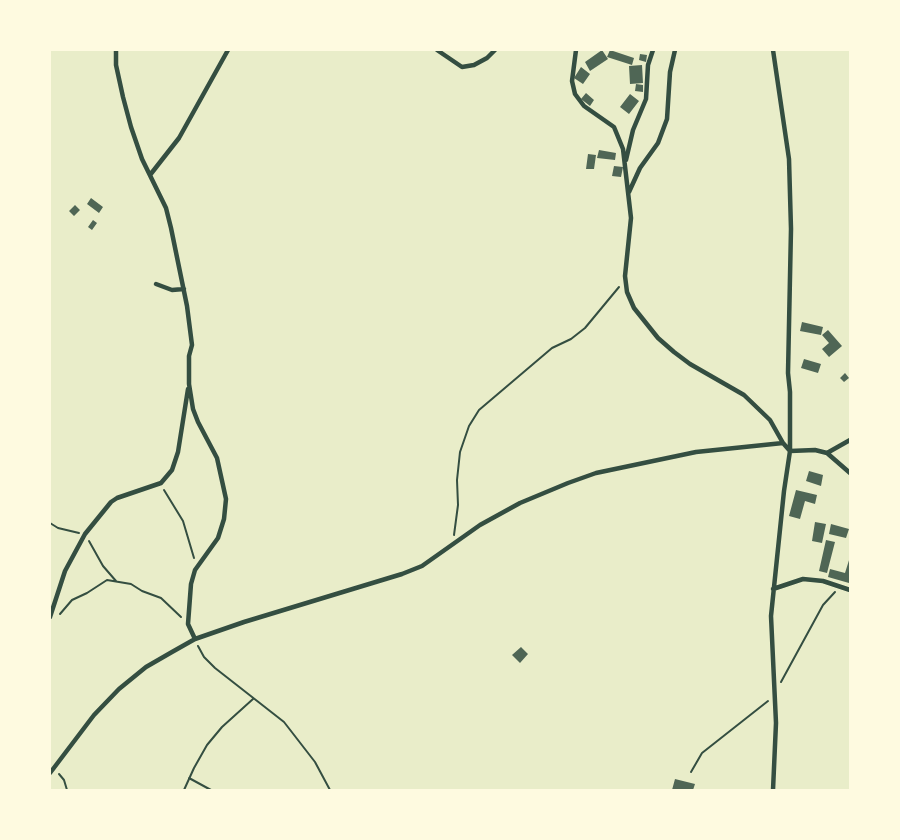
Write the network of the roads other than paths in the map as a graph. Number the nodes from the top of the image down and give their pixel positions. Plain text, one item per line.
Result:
1 (116, 50) edge
2 (228, 50) edge
3 (437, 50) edge
4 (495, 50) edge
5 (576, 50) edge
6 (653, 50) edge
7 (675, 50) edge
8 (773, 50) edge
9 (624, 165) junction
10 (150, 176) junction
11 (628, 194) junction
12 (156, 284) dead end
13 (184, 289) junction
14 (189, 384) junction
15 (850, 440) edge
16 (783, 443) junction
17 (827, 453) junction
18 (790, 454) junction
19 (850, 473) edge
20 (773, 589) junction
21 (850, 590) edge
22 (50, 617) edge
23 (195, 639) junction
24 (50, 773) edge
25 (773, 790) edge

1 - 10 street
2 - 10 street
3 - 4 street
5 - 9 street
6 - 9 street
7 - 11 street
8 - 18 street
9 - 11 street
10 - 13 street
11 - 16 street
12 - 13 street
13 - 14 street
14 - 22 street
14 - 23 street
15 - 17 street
16 - 18 street
16 - 23 street
17 - 18 street
17 - 19 street
18 - 20 street
20 - 21 street
20 - 25 street
23 - 24 street

